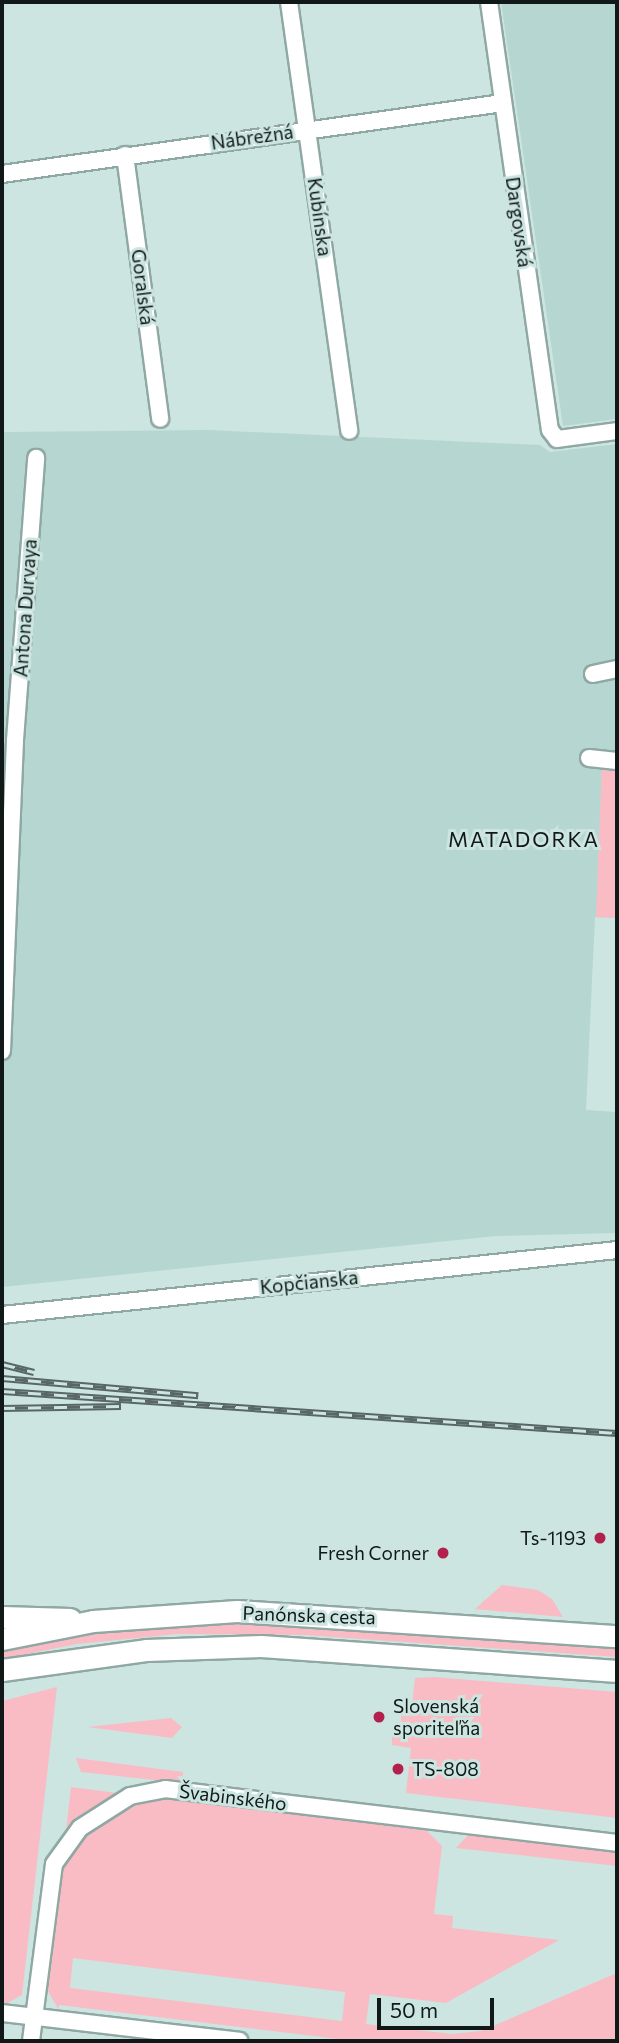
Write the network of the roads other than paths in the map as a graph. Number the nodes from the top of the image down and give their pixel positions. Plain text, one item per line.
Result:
1 (289, 2) edge
2 (489, 2) edge
3 (503, 103) junction
4 (307, 130) junction
5 (125, 155) junction
6 (2, 174) edge
7 (160, 419) dead end
8 (617, 431) edge
9 (349, 432) dead end
10 (36, 458) dead end
11 (617, 669) edge
12 (593, 674) dead end
13 (589, 758) dead end
14 (617, 761) edge
15 (2, 1051) edge
16 (617, 1250) edge
17 (2, 1315) edge
18 (2, 1617) edge
19 (93, 1621) junction
20 (617, 1636) edge
21 (2, 1639) edge
22 (2, 1670) edge
23 (617, 1671) edge
24 (617, 1843) edge
25 (2, 2013) edge
26 (34, 2017) junction
27 (31, 2041) edge
28 (239, 2041) edge

1 - 4 street, Kubínska
2 - 3 street, Dargovská
3 - 4 street, Nábrežná
3 - 8 street, Dargovská
4 - 5 street, Nábrežná
4 - 9 street, Kubínska
5 - 6 street, Nábrežná
5 - 7 street, Goralská
10 - 15 street, Antona Durvaya
11 - 12 street
13 - 14 street
16 - 17 street, Kopčianska
18 - 19 main road
19 - 20 main road, Panónska cesta
19 - 21 main road, Panónska cesta
22 - 23 main road, Panónska cesta
24 - 26 street, Švabinského
25 - 26 street
26 - 27 street, Švabinského
26 - 28 street

